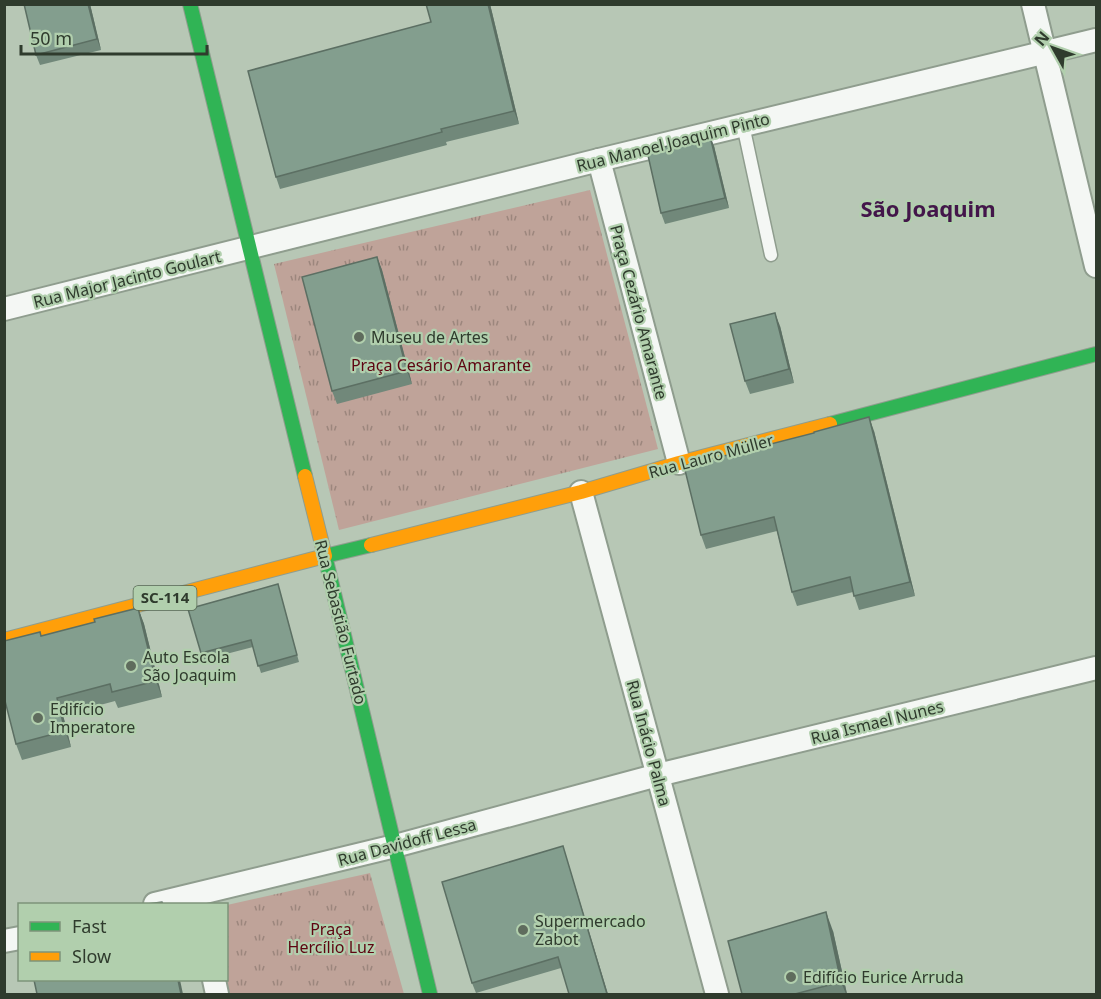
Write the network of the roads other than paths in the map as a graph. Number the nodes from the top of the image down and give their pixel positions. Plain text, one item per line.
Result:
1 (189, 4) edge
2 (1033, 4) edge
3 (1096, 39) edge
4 (1045, 52) junction
5 (743, 125) junction
6 (599, 160) junction
7 (249, 249) junction
8 (771, 255) dead end
9 (1096, 266) edge
10 (4, 309) edge
11 (1096, 354) edge
12 (679, 463) junction
13 (581, 492) junction
14 (325, 556) junction
15 (4, 640) edge
16 (1096, 668) edge
17 (658, 775) junction
18 (395, 846) junction
19 (198, 899) edge
20 (164, 903) edge
21 (430, 994) edge
22 (717, 994) edge

1 - 7 main road, Rua Sebastião Furtado
2 - 4 street
3 - 4 street, Rua Manoel Joaquim Pinto
4 - 5 street, Rua Manoel Joaquim Pinto
4 - 9 street
5 - 6 street, Rua Manoel Joaquim Pinto
5 - 8 lane
6 - 7 street, Rua Manoel Joaquim Pinto
6 - 12 street, Praça Cezário Amarante
7 - 10 street, Rua Major Jacinto Goulart
7 - 14 main road, Rua Sebastião Furtado
11 - 12 main road, Rua Lauro Müller
12 - 13 main road, Rua Lauro Müller
13 - 14 main road, Rua Lauro Müller
13 - 17 street, Rua Inácio Palma
14 - 15 main road, SC-114
14 - 18 main road, Rua Sebastião Furtado
16 - 17 street, Rua Ismael Nunes
17 - 18 street, Rua Davidoff Lessa
17 - 22 street, Rua Inácio Palma
18 - 19 street, Rua Davidoff Lessa
18 - 21 main road, Rua Sebastião Furtado
19 - 20 street, Rua Davidoff Lessa

